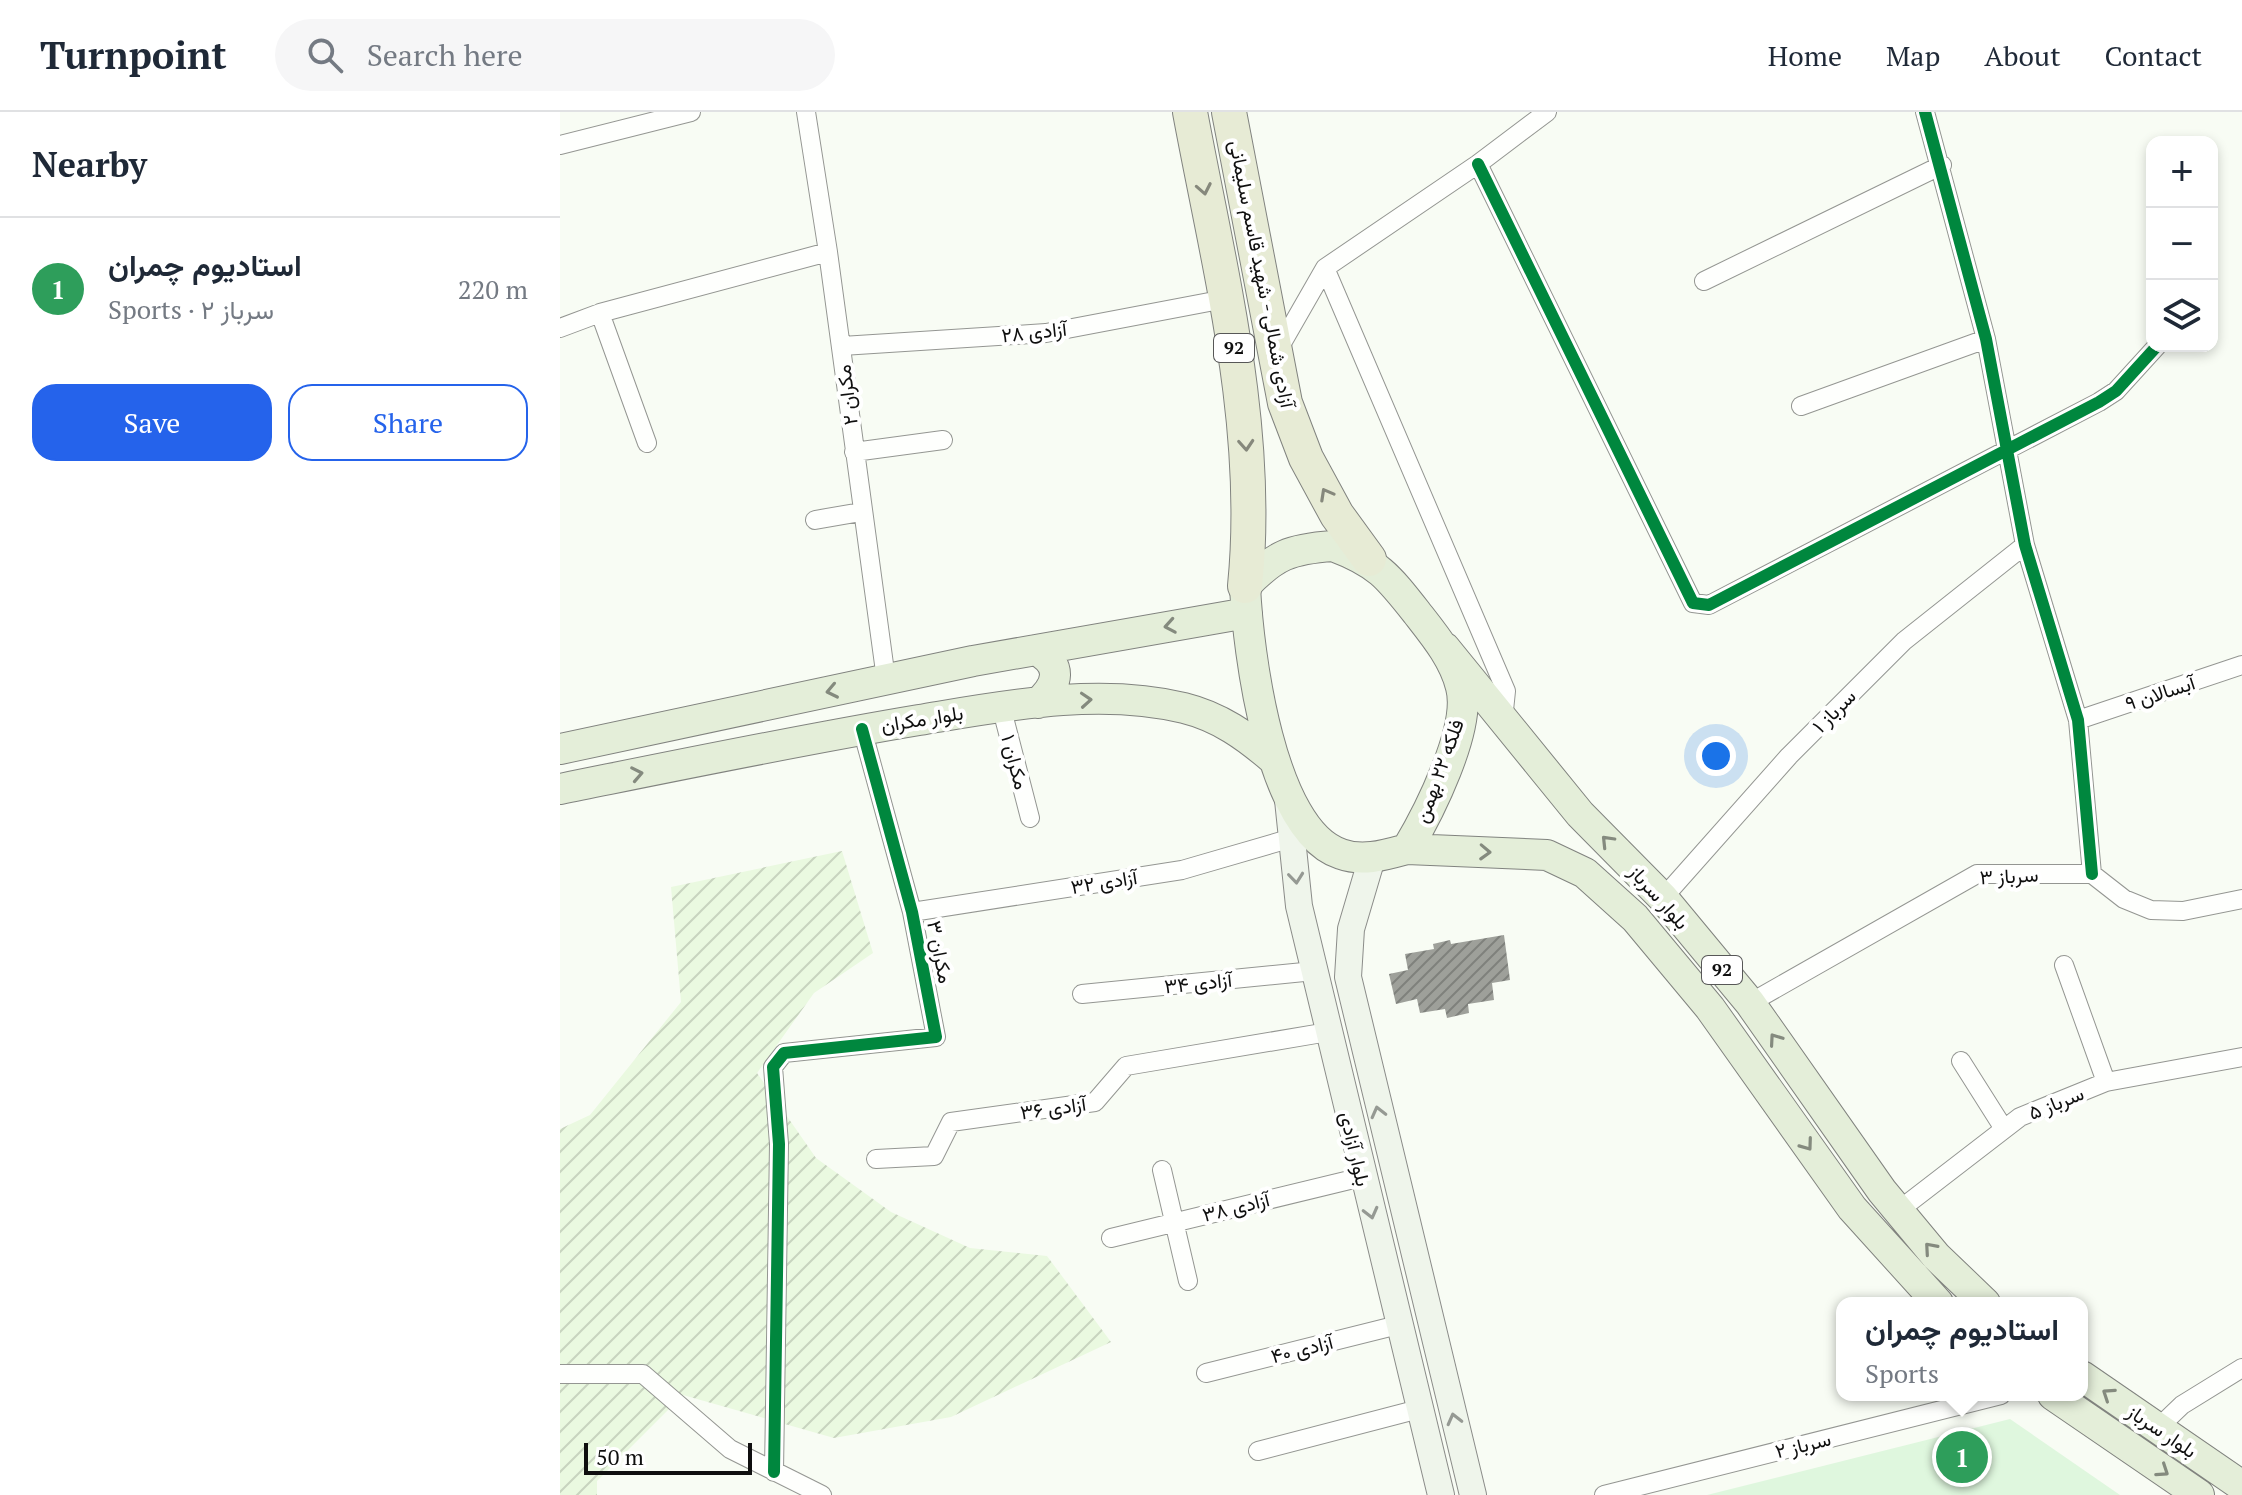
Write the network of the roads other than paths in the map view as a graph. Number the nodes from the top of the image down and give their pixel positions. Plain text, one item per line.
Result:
1 (691, 112) edge
2 (806, 112) edge
3 (1190, 112) edge
4 (1229, 112) edge
5 (1547, 112) edge
6 (1925, 112) edge
7 (560, 145) edge
8 (1478, 164) junction
9 (1942, 165) junction
10 (828, 252) junction
11 (1325, 268) junction
12 (1704, 281) dead end
13 (1225, 299) junction
14 (600, 313) junction
15 (560, 328) edge
16 (1986, 339) junction
17 (842, 346) junction
18 (2152, 352) edge
19 (1275, 356) junction
20 (1801, 406) dead end
21 (943, 440) dead end
22 (647, 443) dead end
23 (2009, 448) junction
24 (854, 452) junction
25 (861, 512) junction
26 (815, 520) dead end
27 (2025, 545) junction
28 (1369, 559) junction
29 (1246, 599) junction
30 (1445, 648) junction
31 (1036, 650) junction
32 (2242, 665) edge
33 (886, 679) junction
34 (1038, 703) junction
35 (1001, 706) junction
36 (1503, 720) junction
37 (2078, 720) junction
38 (862, 729) junction
39 (561, 745) edge
40 (1273, 759) junction
41 (560, 789) edge
42 (1288, 800) junction
43 (1030, 818) dead end
44 (1292, 838) junction
45 (1407, 849) junction
46 (1372, 858) junction
47 (2092, 874) junction
48 (1663, 898) junction
49 (2242, 899) edge
50 (912, 912) junction
51 (2064, 965) dead end
52 (1314, 971) junction
53 (1082, 994) dead end
54 (1750, 1003) junction
55 (1328, 1032) junction
56 (2242, 1057) edge
57 (1961, 1061) dead end
58 (2106, 1082) junction
59 (2004, 1129) junction
60 (876, 1159) dead end
61 (1162, 1170) dead end
62 (1362, 1177) junction
63 (1898, 1211) junction
64 (1176, 1222) junction
65 (1111, 1238) dead end
66 (1188, 1281) dead end
67 (1933, 1297) edge
68 (1979, 1297) edge
69 (1398, 1325) junction
70 (2242, 1368) edge
71 (1206, 1373) dead end
72 (560, 1374) edge
73 (2088, 1380) edge
74 (1977, 1401) edge
75 (2062, 1401) edge
76 (1419, 1409) junction
77 (2158, 1428) junction
78 (1258, 1451) dead end
79 (774, 1472) junction
80 (2242, 1486) edge
81 (1437, 1494) edge
82 (822, 1495) edge
83 (1473, 1495) edge
84 (1604, 1495) edge
85 (2199, 1495) edge

1 - 7 street
2 - 10 street, مکران ۲
3 -> 13 highway, آزادی شمالی - شهید قاسم سلیمانی / 92
4 - 19 highway, آزادی شمالی - شهید قاسم سلیمانی / 92
5 - 8 street
6 - 9 street
8 - 11 street
8 - 23 street
9 - 12 street
9 - 16 street
10 - 14 street
10 - 17 street, مکران ۲
11 - 19 street
11 - 36 street
13 - 17 street, آزادی ۲۸
13 -> 29 highway, آزادی شمالی - شهید قاسم سلیمانی / 92
14 - 15 street
14 - 22 street
16 - 20 street
16 - 23 street
17 - 24 street, مکران ۲
18 - 23 street
28 -> 19 highway, آزادی شمالی - شهید قاسم سلیمانی / 92
21 - 24 street
23 - 27 street
24 - 25 street, مکران ۲
25 - 26 street
25 - 33 street, مکران ۲
27 - 37 street
27 - 48 street, سرباز ۱
28 - 29 main road, فلکه ۲۲ بهمن / 92
28 - 30 main road, فلکه ۲۲ بهمن / 92
29 -> 31 main road
29 - 40 main road, 92
30 - 36 main road, بلوار سرباز / 92
30 - 45 main road, فلکه ۲۲ بهمن / 92
31 - 33 main road
31 - 34 main road
32 - 37 street, آبسالان ۹
33 -> 39 main road
34 - 35 main road, بلوار مکران
34 -> 40 main road, بلوار مکران
35 - 38 main road, بلوار مکران
35 - 43 street, مکران ۱
48 -> 36 main road, بلوار سرباز / 92
37 - 47 street
41 -> 38 main road, بلوار مکران
38 - 50 street, مکران ۳
40 - 42 main road, 92
42 - 44 main road, بلوار آزادی
42 - 46 main road, 92
44 - 50 street, آزادی ۳۲
44 -> 52 main road, بلوار آزادی
45 - 46 main road, 92
45 -> 67 main road, بلوار سرباز / 92
83 -> 46 main road, بلوار آزادی
47 - 49 street
47 - 54 street, سرباز ۳
48 - 54 main road, بلوار سرباز / 92
50 - 79 street, مکران ۳
51 - 58 street
52 - 53 street, آزادی ۳۴
52 - 55 main road, بلوار آزادی
63 -> 54 main road, بلوار سرباز / 92
55 - 60 street, آزادی ۳۶
55 - 62 main road, بلوار آزادی
56 - 58 street, سرباز ۵
57 - 59 street
58 - 59 street, سرباز ۵
59 - 63 street, سرباز ۵
61 - 64 street
62 - 64 street, آزادی ۳۸
62 -> 69 main road, بلوار آزادی
68 -> 63 main road, بلوار سرباز / 92
64 - 65 street, آزادی ۳۸
64 - 66 street
69 - 71 street, آزادی ۴۰
69 - 76 main road, بلوار آزادی
70 - 77 street
72 - 79 street
77 -> 73 main road, بلوار سرباز
74 - 84 street, سرباز ۲
75 -> 85 main road, بلوار سرباز
76 - 78 street
76 - 81 main road, بلوار آزادی
77 - 80 main road, بلوار سرباز
79 - 82 street

